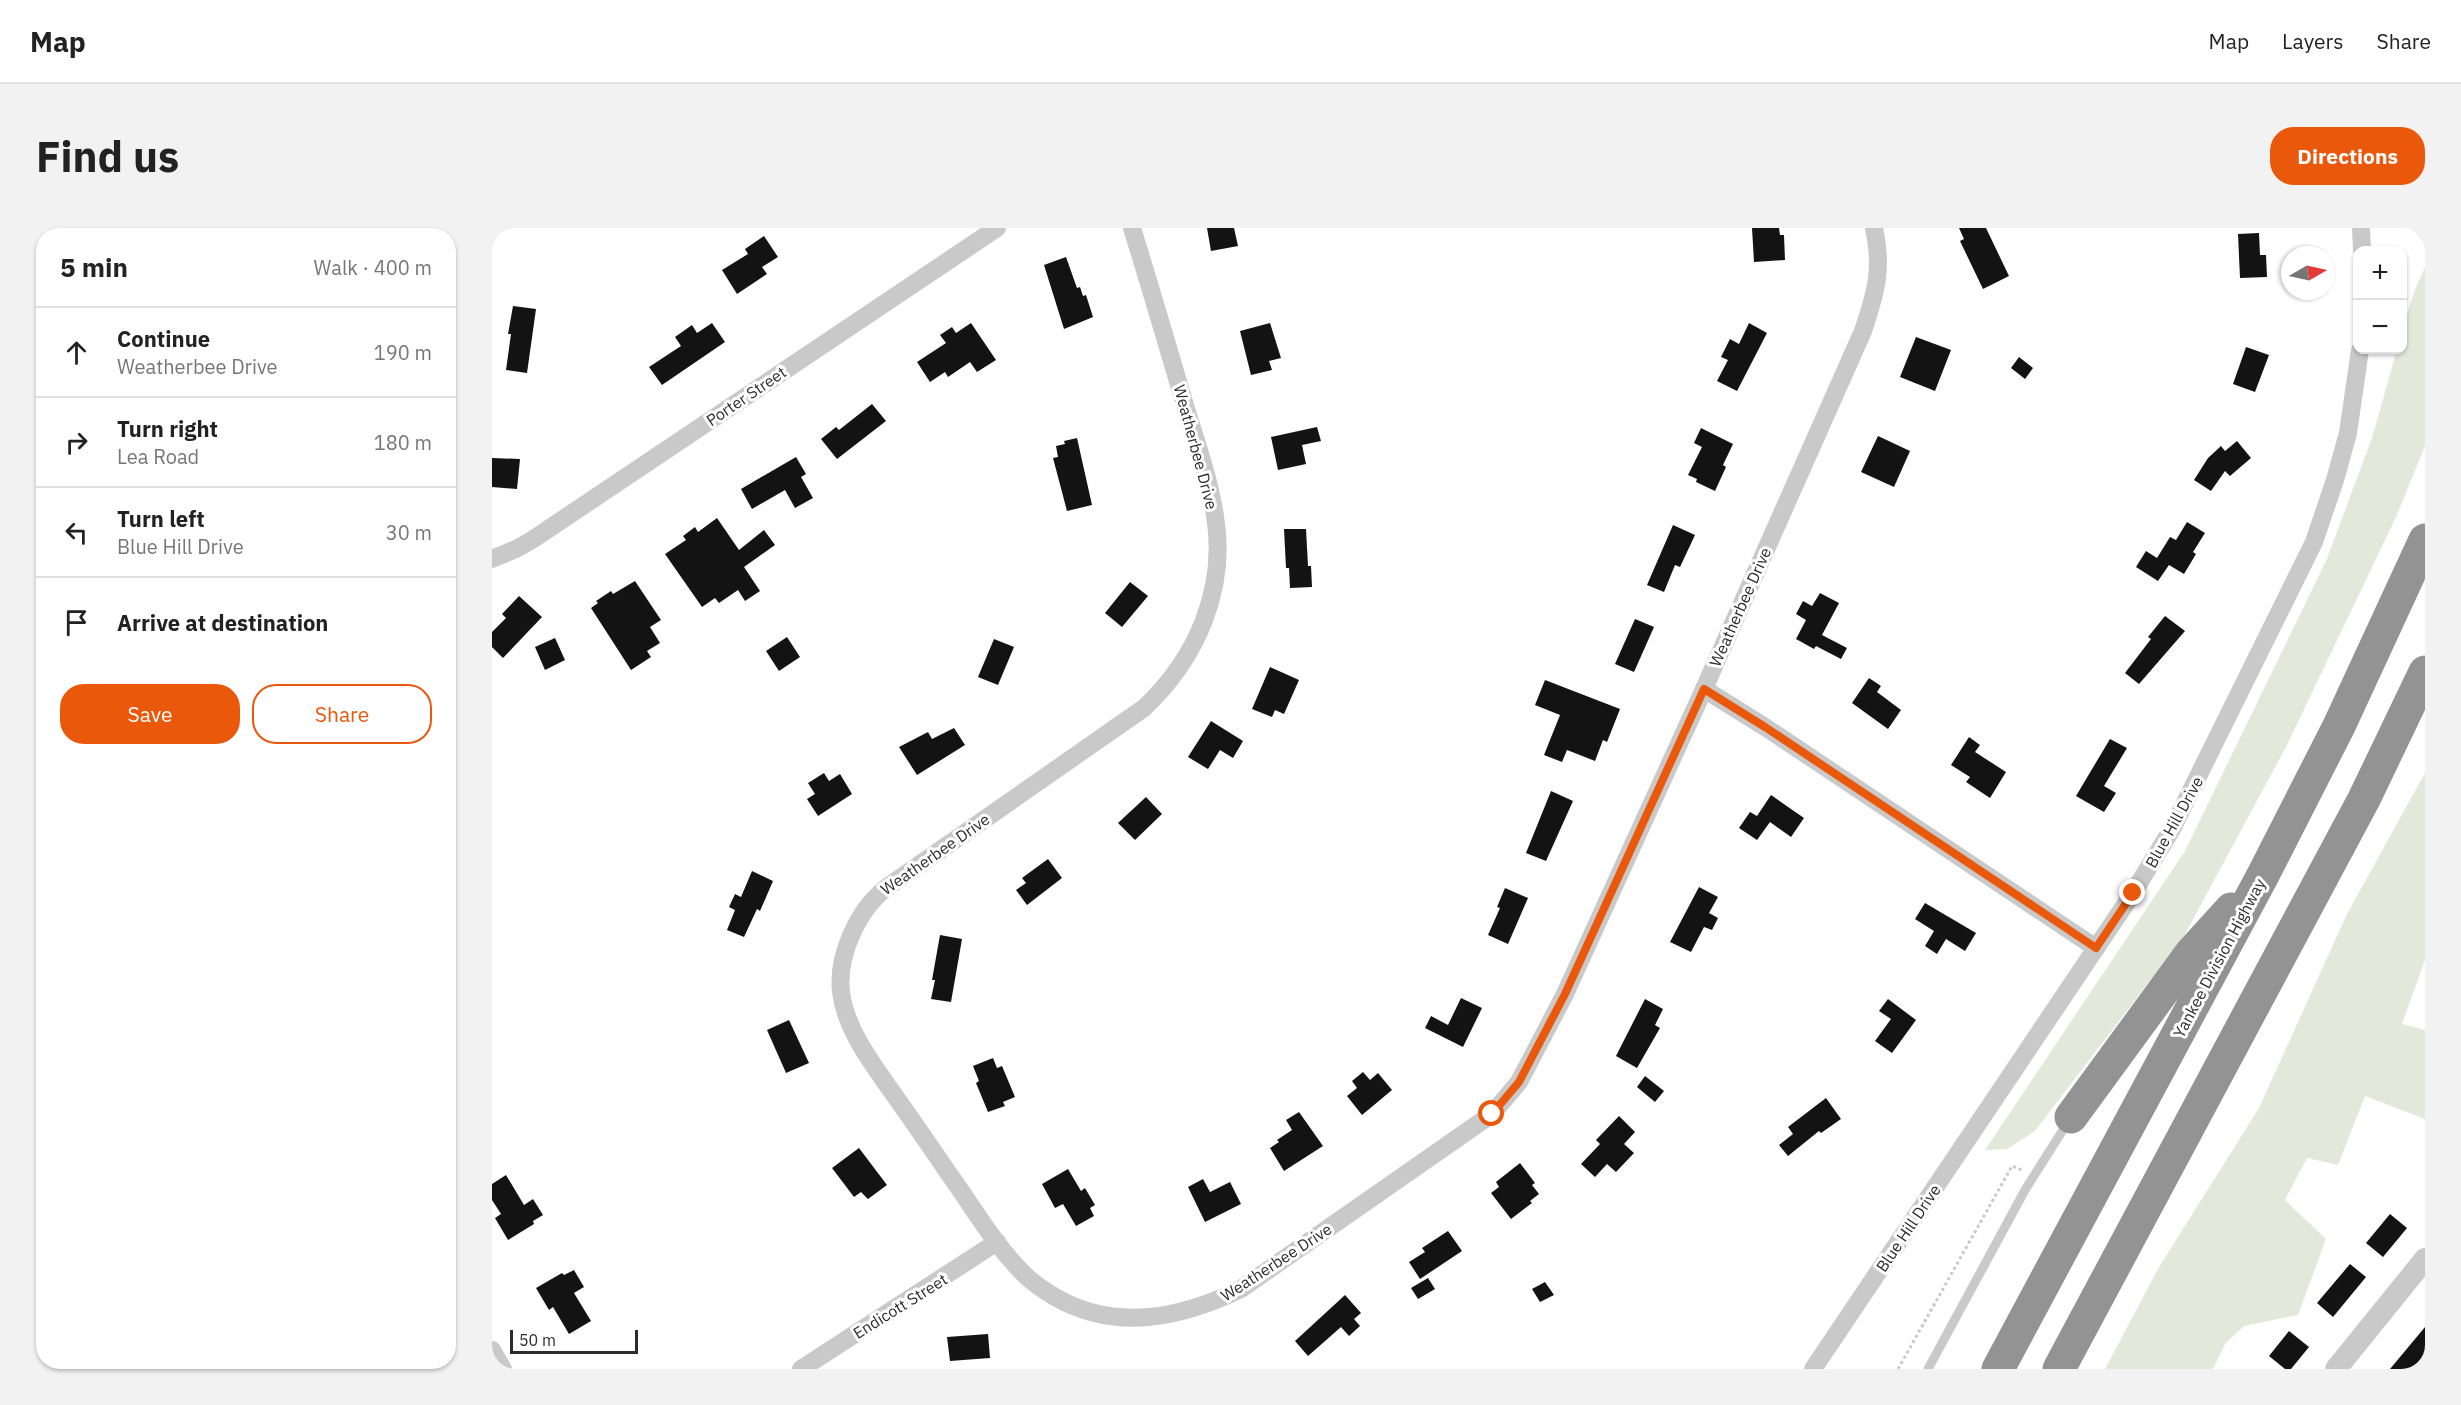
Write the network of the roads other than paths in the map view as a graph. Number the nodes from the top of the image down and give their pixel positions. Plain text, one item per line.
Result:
1 (997, 228) edge
2 (1132, 228) edge
3 (1874, 228) edge
4 (2361, 228) edge
5 (2362, 246) edge
6 (2359, 354) edge
7 (2425, 540) edge
8 (492, 559) edge
9 (2425, 672) edge
10 (1704, 689) junction
11 (2263, 875) junction
12 (2096, 948) junction
13 (2071, 1117) joint
14 (997, 1242) junction
15 (2425, 1258) edge
16 (492, 1350) edge
17 (503, 1369) edge
18 (801, 1369) edge
19 (1813, 1369) edge
20 (1928, 1369) edge
21 (1998, 1369) edge
22 (2059, 1369) edge
23 (2336, 1369) edge

1 - 8 street, Porter Street
2 - 14 street, Weatherbee Drive
3 - 10 street, Weatherbee Drive
4 - 5 street
6 - 12 street, Blue Hill Drive
7 - 11 highway, Yankee Division Highway
9 - 22 highway
10 - 12 street
10 - 14 street, Weatherbee Drive
11 - 13 highway
11 - 21 highway, Yankee Division Highway
12 - 19 street, Blue Hill Drive
13 - 20 lane
14 - 18 street, Endicott Street
15 - 23 street
16 - 17 street

